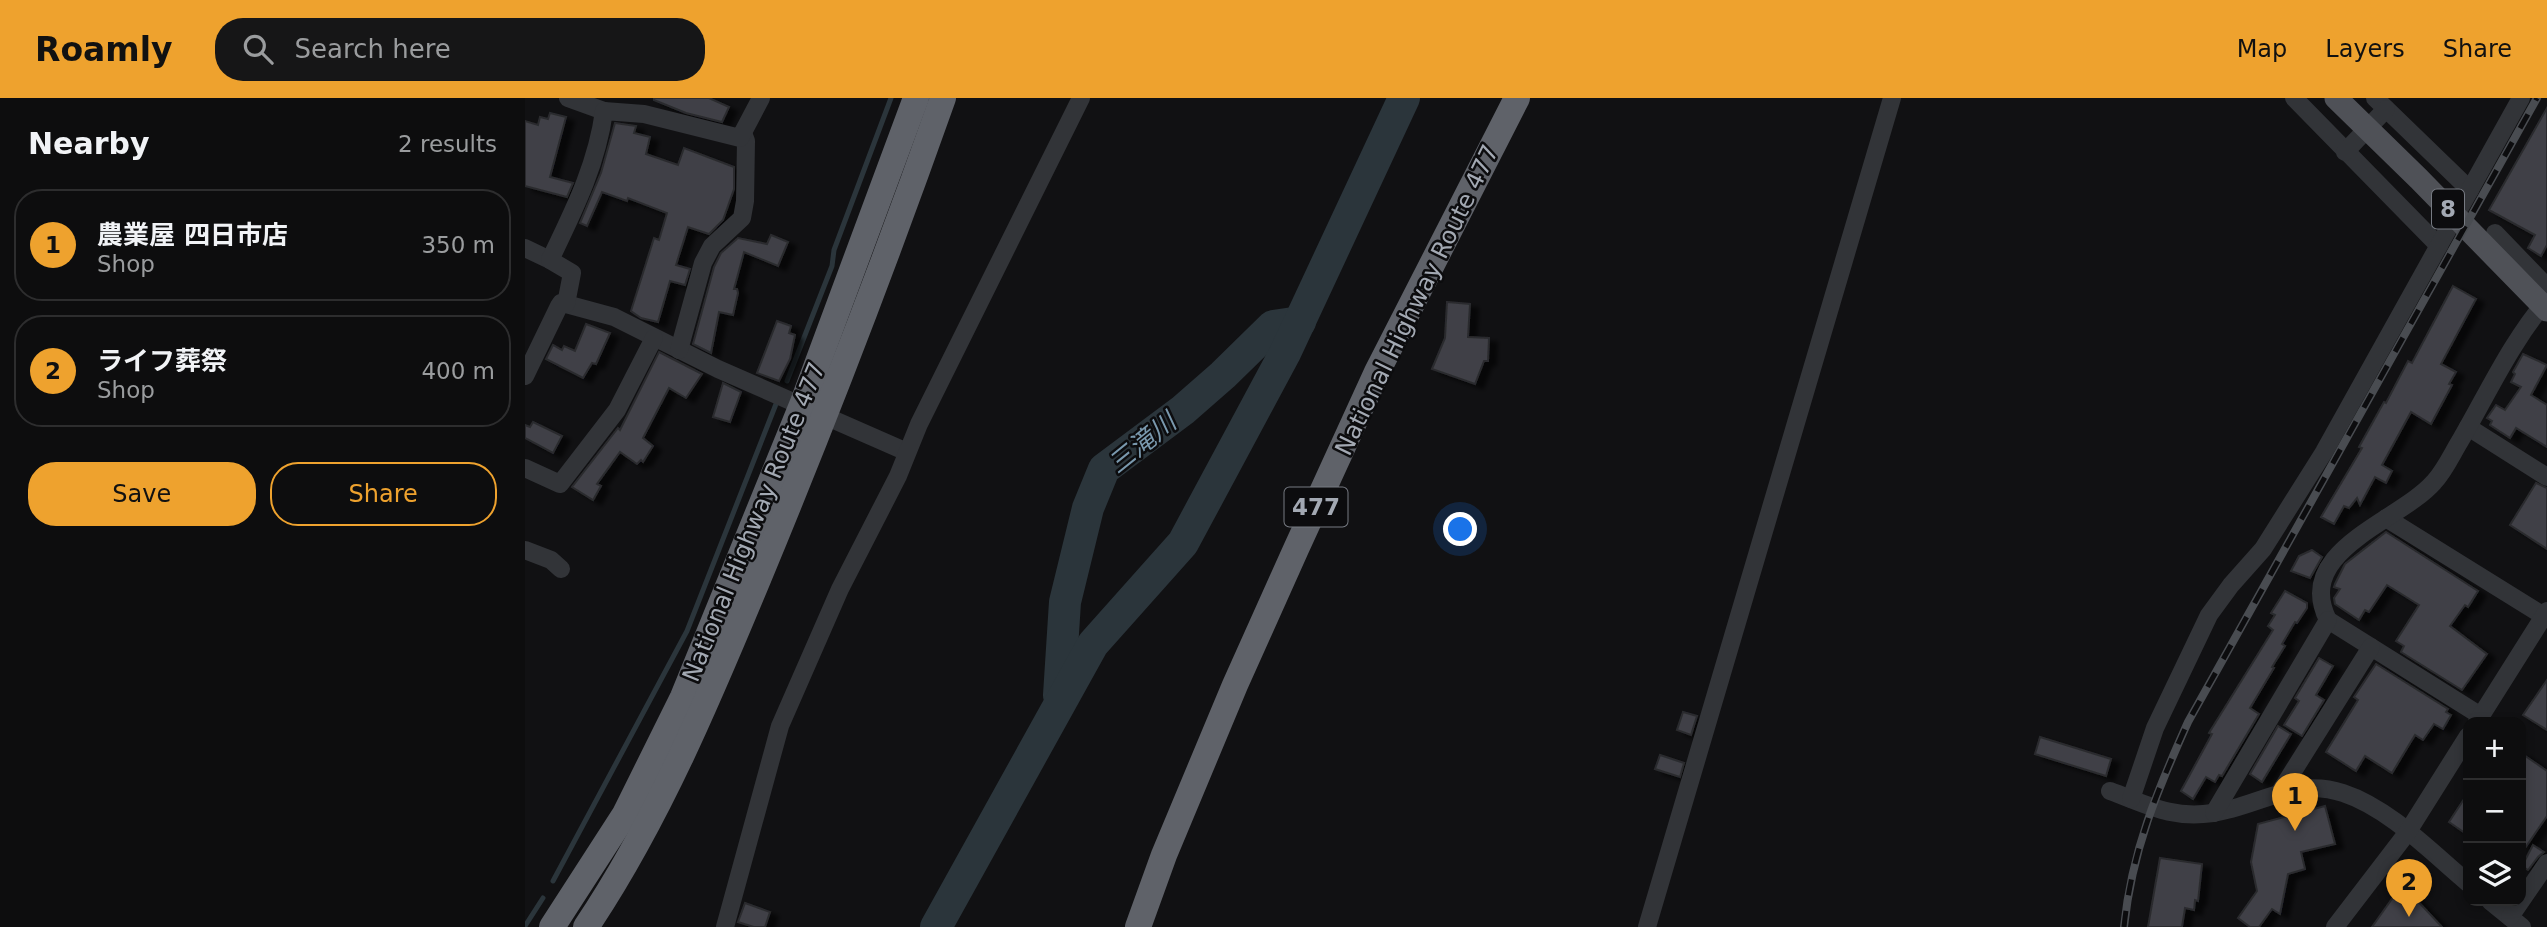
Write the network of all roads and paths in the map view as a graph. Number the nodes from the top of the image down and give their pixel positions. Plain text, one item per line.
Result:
1 (568, 98) edge
2 (761, 98) edge
3 (916, 98) edge
4 (943, 98) edge
5 (1517, 98) edge
6 (1892, 98) edge
7 (2294, 98) edge
8 (2521, 98) edge
9 (1075, 100) edge
10 (2338, 101) edge
11 (2380, 104) edge
12 (604, 111) junction
13 (743, 133) junction
14 (2345, 152) junction
15 (2470, 190) junction
16 (2495, 233) dead end
17 (2439, 246) junction
18 (525, 248) edge
19 (550, 260) junction
20 (2547, 287) edge
21 (2547, 300) edge
22 (566, 303) junction
23 (2547, 310) edge
24 (654, 338) junction
25 (679, 350) junction
26 (525, 376) edge
27 (814, 412) junction
28 (2468, 427) junction
29 (907, 452) junction
30 (525, 467) edge
31 (2547, 477) edge
32 (2386, 517) junction
33 (525, 550) edge
34 (561, 569) dead end
35 (2546, 613) edge
36 (2328, 620) junction
37 (2371, 647) junction
38 (2476, 717) edge
39 (2480, 717) edge
40 (2463, 744) edge
41 (2111, 791) dead end
42 (2280, 792) junction
43 (2131, 799) junction
44 (2214, 813) junction
45 (2407, 833) junction
46 (2547, 863) edge
47 (2463, 879) edge
48 (2496, 906) edge
49 (2516, 922) edge
50 (552, 927) edge
51 (586, 927) edge
52 (725, 927) edge
53 (1138, 927) edge
54 (1647, 927) edge
55 (2335, 927) edge

1 - 12 street
2 - 13 street
3 - 27 highway, National Highway Route 477
4 - 27 highway, National Highway Route 477
5 - 53 highway, National Highway Route 477 / 477
6 - 54 street
7 - 14 street
8 - 15 street
9 - 29 street
10 - 23 main road, 8
11 - 14 street
11 - 15 street
12 - 13 street
12 - 19 street
13 - 25 street
14 - 17 street
15 - 17 street
16 - 20 street
17 - 43 street
18 - 19 street
19 - 22 street
21 - 28 street
22 - 24 street
22 - 26 street
24 - 25 street
24 - 30 street
25 - 27 street
27 - 29 street
27 - 50 highway, National Highway Route 477
27 - 51 highway, National Highway Route 477
28 - 31 street
28 - 32 street
29 - 52 street
32 - 35 street
32 - 36 street
33 - 34 street
35 - 39 street
36 - 37 street
36 - 44 street
37 - 38 street
37 - 42 street
40 - 45 street
41 - 43 street
42 - 44 street
42 - 45 street
43 - 44 street
45 - 47 street
45 - 55 street
46 - 49 street
48 - 49 street

